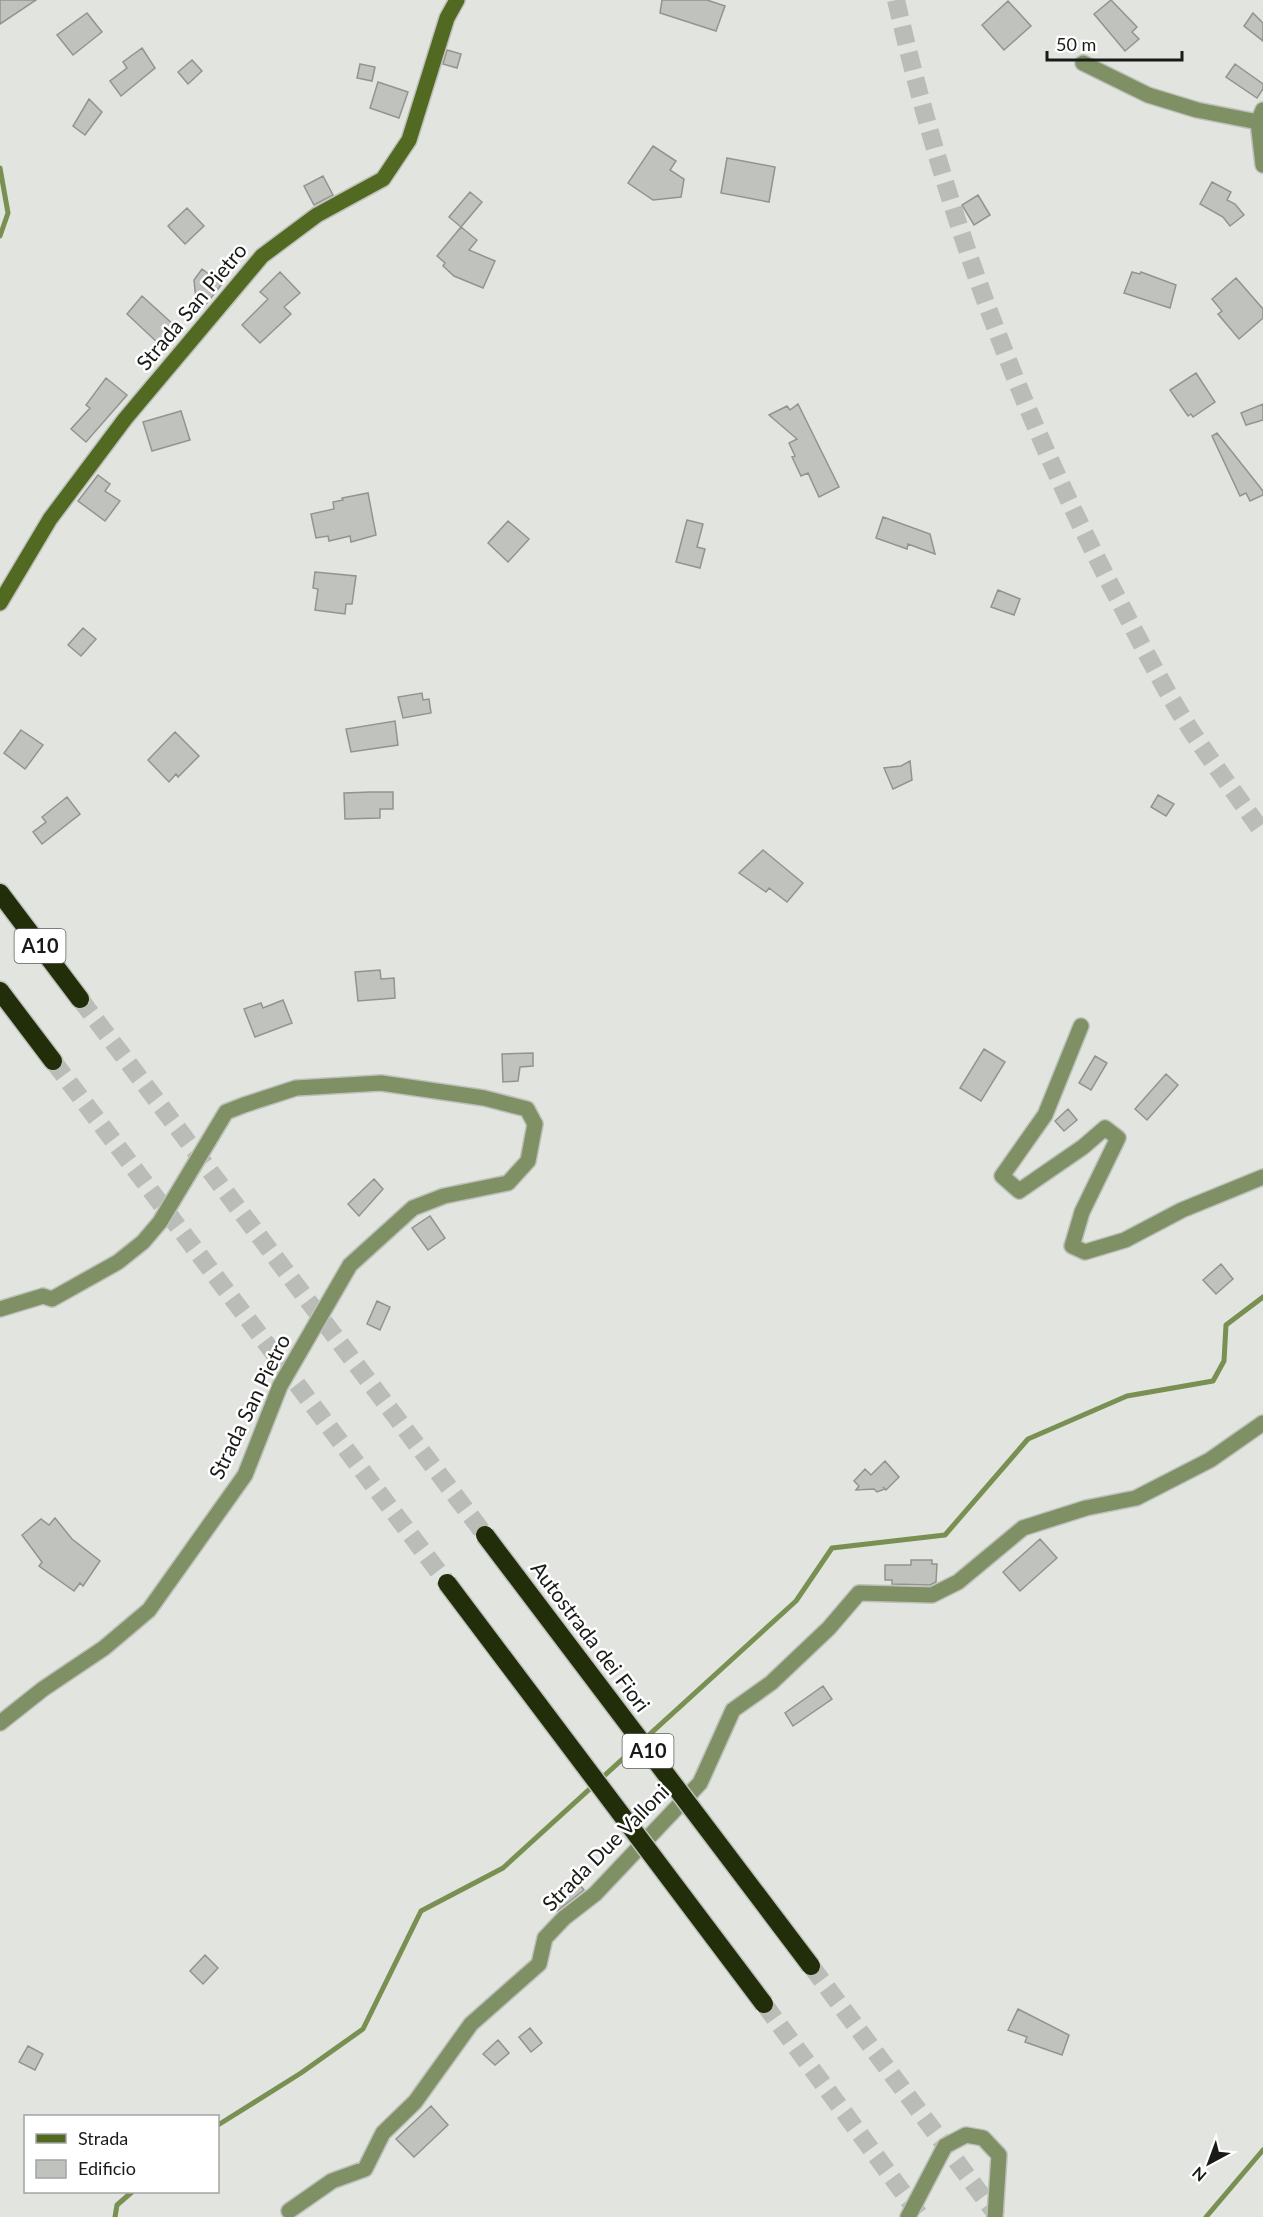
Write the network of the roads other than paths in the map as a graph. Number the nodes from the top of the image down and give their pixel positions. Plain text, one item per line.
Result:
1 (457, 0) edge
2 (1083, 63) dead end
3 (1260, 116) edge
4 (1263, 165) edge
5 (0, 603) edge
6 (0, 893) edge
7 (0, 991) edge
8 (80, 999) tunnel mouth
9 (1082, 1026) dead end
10 (53, 1061) tunnel mouth
11 (1263, 1177) edge
12 (0, 1309) edge
13 (1263, 1423) edge
14 (485, 1535) tunnel mouth
15 (447, 1583) tunnel mouth
16 (0, 1723) edge
17 (812, 1966) tunnel mouth
18 (764, 2004) tunnel mouth
19 (289, 2211) dead end
20 (908, 2217) edge
21 (994, 2217) edge

1 - 5 street, Strada San Pietro
2 - 3 street
3 - 4 street
6 - 8 highway, A10
7 - 10 highway, A10
9 - 11 street
12 - 16 street, Strada San Pietro
13 - 19 street, Strada Due Valloni
14 - 17 highway, Autostrada dei Fiori / A10, bridge
15 - 18 highway, A10, bridge
20 - 21 street

